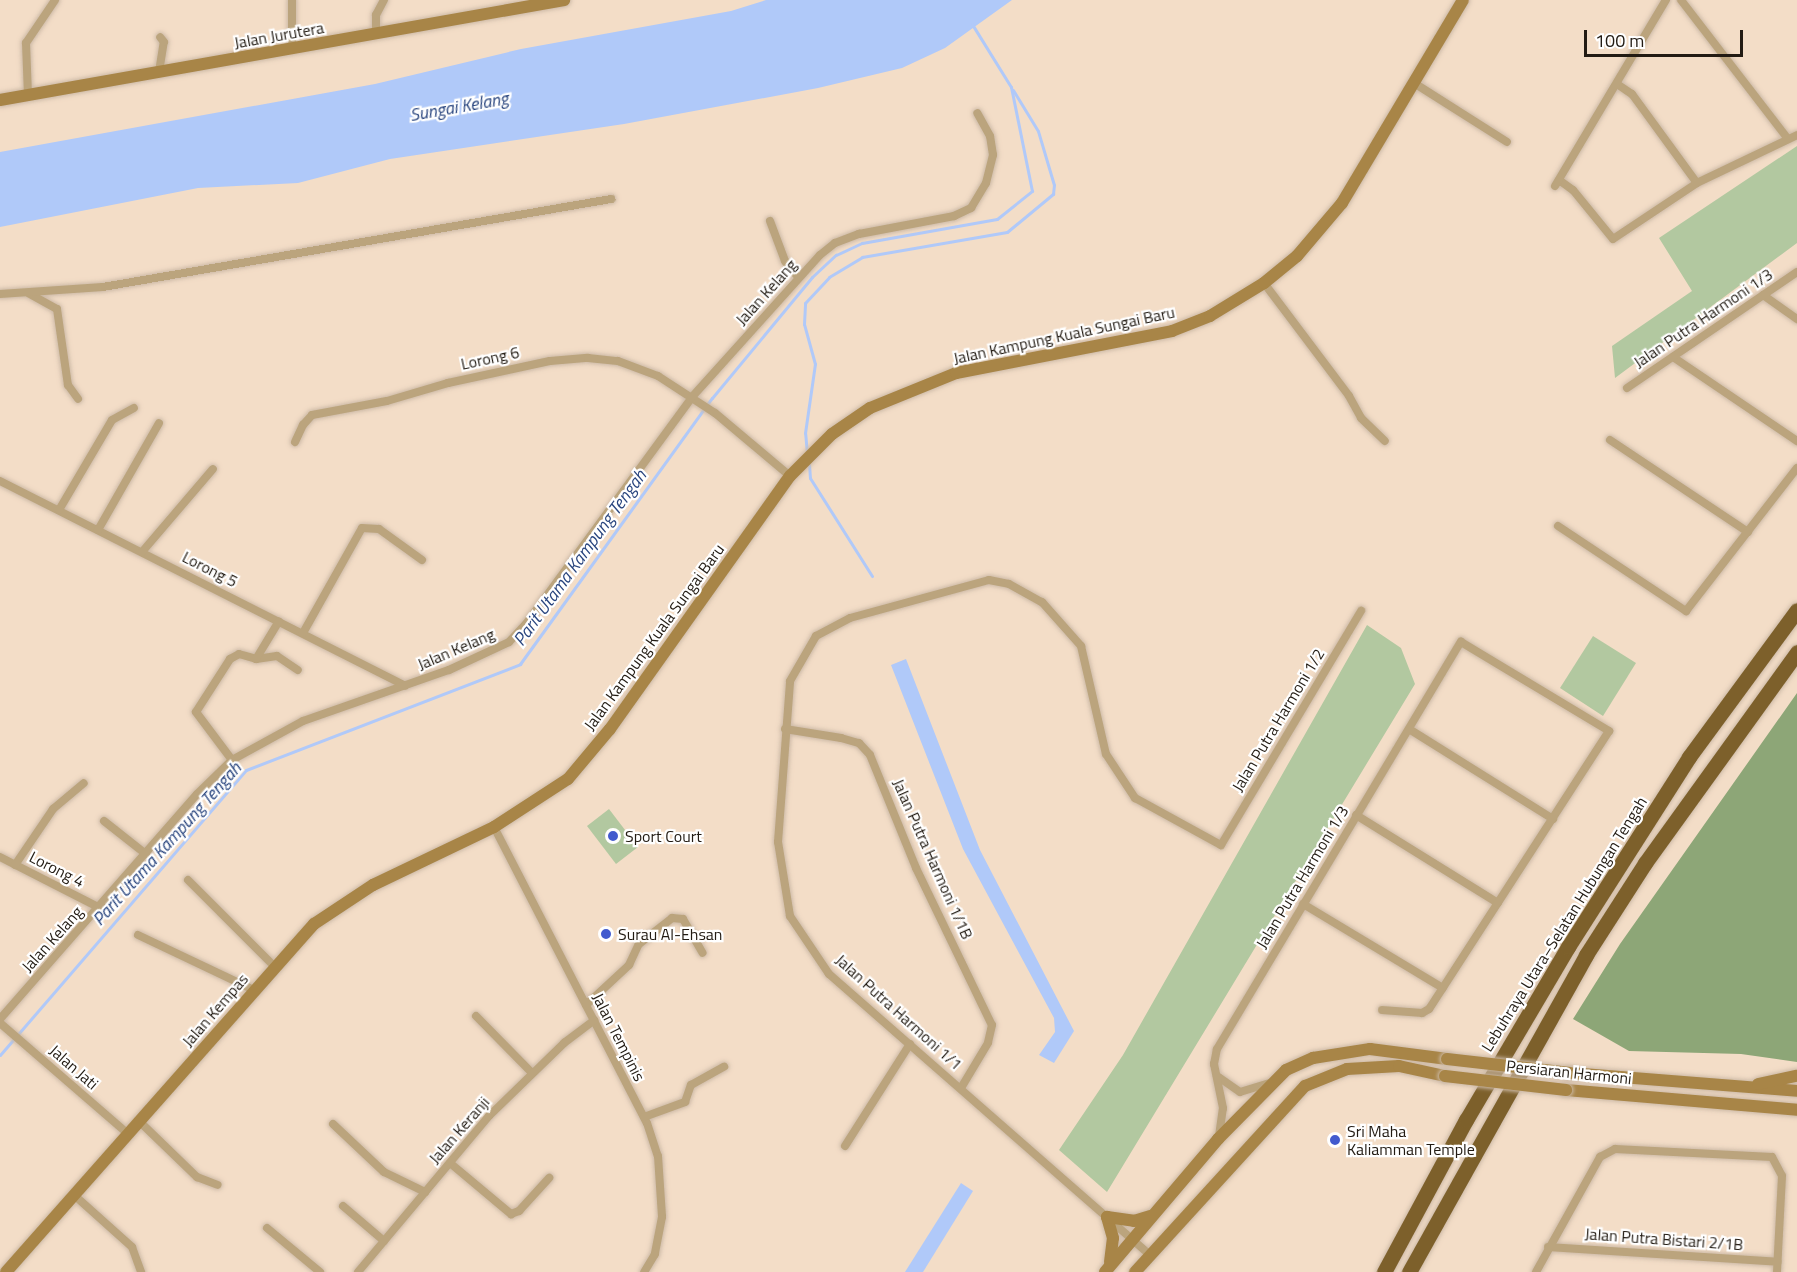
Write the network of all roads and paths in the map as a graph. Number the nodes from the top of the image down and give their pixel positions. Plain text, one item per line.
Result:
1 (56, 0) edge
2 (292, 0) edge
3 (384, 0) edge
4 (564, 0) edge
5 (1463, 0) edge
6 (1666, 0) edge
7 (1681, 0) edge
8 (376, 34) junction
9 (160, 37) dead end
10 (292, 49) junction
11 (159, 72) junction
12 (1414, 82) junction
13 (1617, 84) junction
14 (28, 95) junction
15 (0, 100) edge
16 (977, 112) dead end
17 (1793, 137) edge
18 (1507, 142) dead end
19 (1697, 183) junction
20 (611, 199) dead end
21 (770, 221) dead end
22 (1797, 272) edge
23 (798, 277) junction
24 (1264, 283) junction
25 (24, 292) junction
26 (0, 294) edge
27 (1763, 295) junction
28 (1797, 319) edge
29 (1672, 357) junction
30 (1627, 388) dead end
31 (78, 399) dead end
32 (695, 399) junction
33 (134, 408) dead end
34 (159, 423) dead end
35 (1610, 440) dead end
36 (1385, 441) dead end
37 (1797, 441) edge
38 (295, 442) dead end
39 (1797, 468) edge
40 (213, 469) dead end
41 (790, 476) junction
42 (0, 481) edge
43 (59, 510) junction
44 (1558, 526) dead end
45 (98, 530) junction
46 (1748, 532) junction
47 (141, 552) junction
48 (422, 560) dead end
49 (1797, 610) edge
50 (1361, 611) dead end
51 (279, 621) junction
52 (303, 633) junction
53 (1797, 652) edge
54 (256, 659) junction
55 (298, 669) dead end
56 (405, 686) junction
57 (785, 729) junction
58 (1409, 729) junction
59 (232, 760) junction
60 (84, 783) dead end
61 (1356, 815) junction
62 (1553, 819) junction
63 (104, 821) dead end
64 (494, 826) junction
65 (1221, 845) joint
66 (146, 854) junction
67 (0, 857) edge
68 (15, 865) junction
69 (188, 880) dead end
70 (1498, 903) junction
71 (1303, 904) junction
72 (100, 908) junction
73 (138, 935) dead end
74 (703, 953) dead end
75 (274, 967) junction
76 (1443, 988) junction
77 (254, 990) junction
78 (586, 1005) junction
79 (1382, 1010) dead end
80 (476, 1016) dead end
81 (594, 1020) junction
82 (0, 1021) edge
83 (910, 1044) junction
84 (724, 1067) dead end
85 (532, 1073) junction
86 (1216, 1076) junction
87 (1797, 1076) edge
88 (1276, 1080) junction
89 (1754, 1086) junction
90 (961, 1088) junction
91 (1797, 1091) edge
92 (1766, 1106) junction
93 (1797, 1110) edge
94 (644, 1117) junction
95 (1797, 1118) edge
96 (139, 1121) junction
97 (333, 1124) dead end
98 (128, 1134) junction
99 (1218, 1139) junction
100 (845, 1146) dead end
101 (450, 1163) junction
102 (549, 1178) dead end
103 (218, 1185) dead end
104 (425, 1192) junction
105 (74, 1195) junction
106 (343, 1206) dead end
107 (1107, 1216) junction
108 (1151, 1216) junction
109 (267, 1228) dead end
110 (1131, 1239) junction
111 (384, 1241) junction
112 (1548, 1247) junction
113 (1149, 1255) junction
114 (1778, 1262) junction
115 (1106, 1270) edge
116 (6, 1272) edge
117 (141, 1272) edge
118 (320, 1272) edge
119 (358, 1272) edge
120 (644, 1272) edge
121 (1135, 1272) edge
122 (1384, 1272) edge
123 (1409, 1272) edge
124 (1536, 1272) edge
125 (1778, 1272) edge

1 - 14 street
2 - 10 street
3 - 8 street
4 - 8 street, Jalan Jurutera
5 - 12 street, Jalan Kampung Kuala Sungai Baru
6 - 13 street
7 - 17 street
8 - 10 street, Jalan Jurutera
9 - 11 street
10 - 11 street, Jalan Jurutera
11 - 14 street, Jalan Jurutera
12 - 18 street
12 - 24 street, Jalan Kampung Kuala Sungai Baru
13 - 19 street
13 - 19 street
14 - 15 street, Jalan Jurutera
16 - 23 street, Jalan Kelang
17 - 19 street
20 - 25 street
21 - 23 street
22 - 27 street, Jalan Putra Harmoni 1/3
23 - 32 street, Jalan Kelang
24 - 36 street
24 - 41 street, Jalan Kampung Kuala Sungai Baru
25 - 26 street
25 - 31 street
27 - 28 street
27 - 29 street, Jalan Putra Harmoni 1/3
29 - 30 street, Jalan Putra Harmoni 1/3
29 - 37 street
32 - 38 street, Lorong 6
32 - 41 street, Lorong 6
32 - 56 street, Jalan Kelang
33 - 43 street
34 - 45 street
35 - 46 street
39 - 46 street
40 - 47 street
41 - 64 street, Jalan Kampung Kuala Sungai Baru
42 - 43 street, Lorong 5
43 - 45 street, Lorong 5
44 - 46 street
45 - 47 street, Lorong 5
47 - 51 street, Lorong 5
48 - 52 street
49 - 122 highway, Lebuhraya Utara–Selatan Hubungan Tengah
50 - 65 street, Jalan Putra Harmoni 1/2
51 - 52 street, Lorong 5
51 - 54 street
52 - 56 street, Lorong 5
53 - 123 highway
54 - 55 street
54 - 59 street
56 - 59 street, Jalan Kelang
57 - 65 street, Jalan Putra Harmoni 1/1
57 - 83 street, Jalan Putra Harmoni 1/1
57 - 90 street, Jalan Putra Harmoni 1/1B
58 - 61 street, Jalan Putra Harmoni 1/3
58 - 62 street
58 - 62 street, Jalan Putra Harmoni 1/3
59 - 66 street, Jalan Kelang
60 - 68 street
61 - 70 street
61 - 71 street, Jalan Putra Harmoni 1/3
62 - 70 street
63 - 66 street
64 - 75 street, Jalan Kempas
64 - 78 street, Jalan Tempinis
66 - 72 street, Jalan Kelang
67 - 68 street, Lorong 4
68 - 72 street, Lorong 4
69 - 75 street
70 - 76 street
71 - 76 street
71 - 86 street, Jalan Putra Harmoni 1/3
72 - 82 street, Jalan Kelang
73 - 77 street
74 - 78 street
75 - 77 street, Jalan Kempas
76 - 79 street
77 - 96 street, Jalan Kempas
78 - 81 street, Jalan Tempinis
80 - 85 street
81 - 85 street, Jalan Keranji
81 - 94 street, Jalan Tempinis
82 - 98 street, Jalan Jati
83 - 90 street, Jalan Putra Harmoni 1/1
83 - 100 street
84 - 94 street
85 - 101 street, Jalan Keranji
86 - 88 street, Persiaran Harmoni
86 - 99 street, Jalan Putra Harmoni 1/3
87 - 89 street
88 - 89 street, Persiaran Harmoni, bridge
88 - 99 street, Persiaran Harmoni
89 - 91 street, Persiaran Harmoni
90 - 107 street, Jalan Putra Harmoni 1/1
92 - 93 street, Persiaran Harmoni
92 - 95 street
92 - 113 street, Persiaran Harmoni, bridge
94 - 120 street, Jalan Tempinis
96 - 98 street, Jalan Kempas
96 - 103 street
97 - 104 street
98 - 105 street, Jalan Kempas
99 - 108 street, Persiaran Harmoni
101 - 102 street
101 - 104 street, Jalan Keranji
104 - 111 street, Jalan Keranji
105 - 116 street, Jalan Kempas
105 - 117 street
106 - 111 street
107 - 108 street
107 - 110 street, Jalan Putra Harmoni 1/1
107 - 115 street
108 - 110 street, Persiaran Harmoni
109 - 118 street
110 - 113 street, Jalan Putra Harmoni 1/1
110 - 115 street, Persiaran Harmoni
111 - 119 street, Jalan Keranji
112 - 114 street, Jalan Putra Bistari 2/1B
112 - 114 street
112 - 124 street
113 - 121 street, Persiaran Harmoni
114 - 125 street

